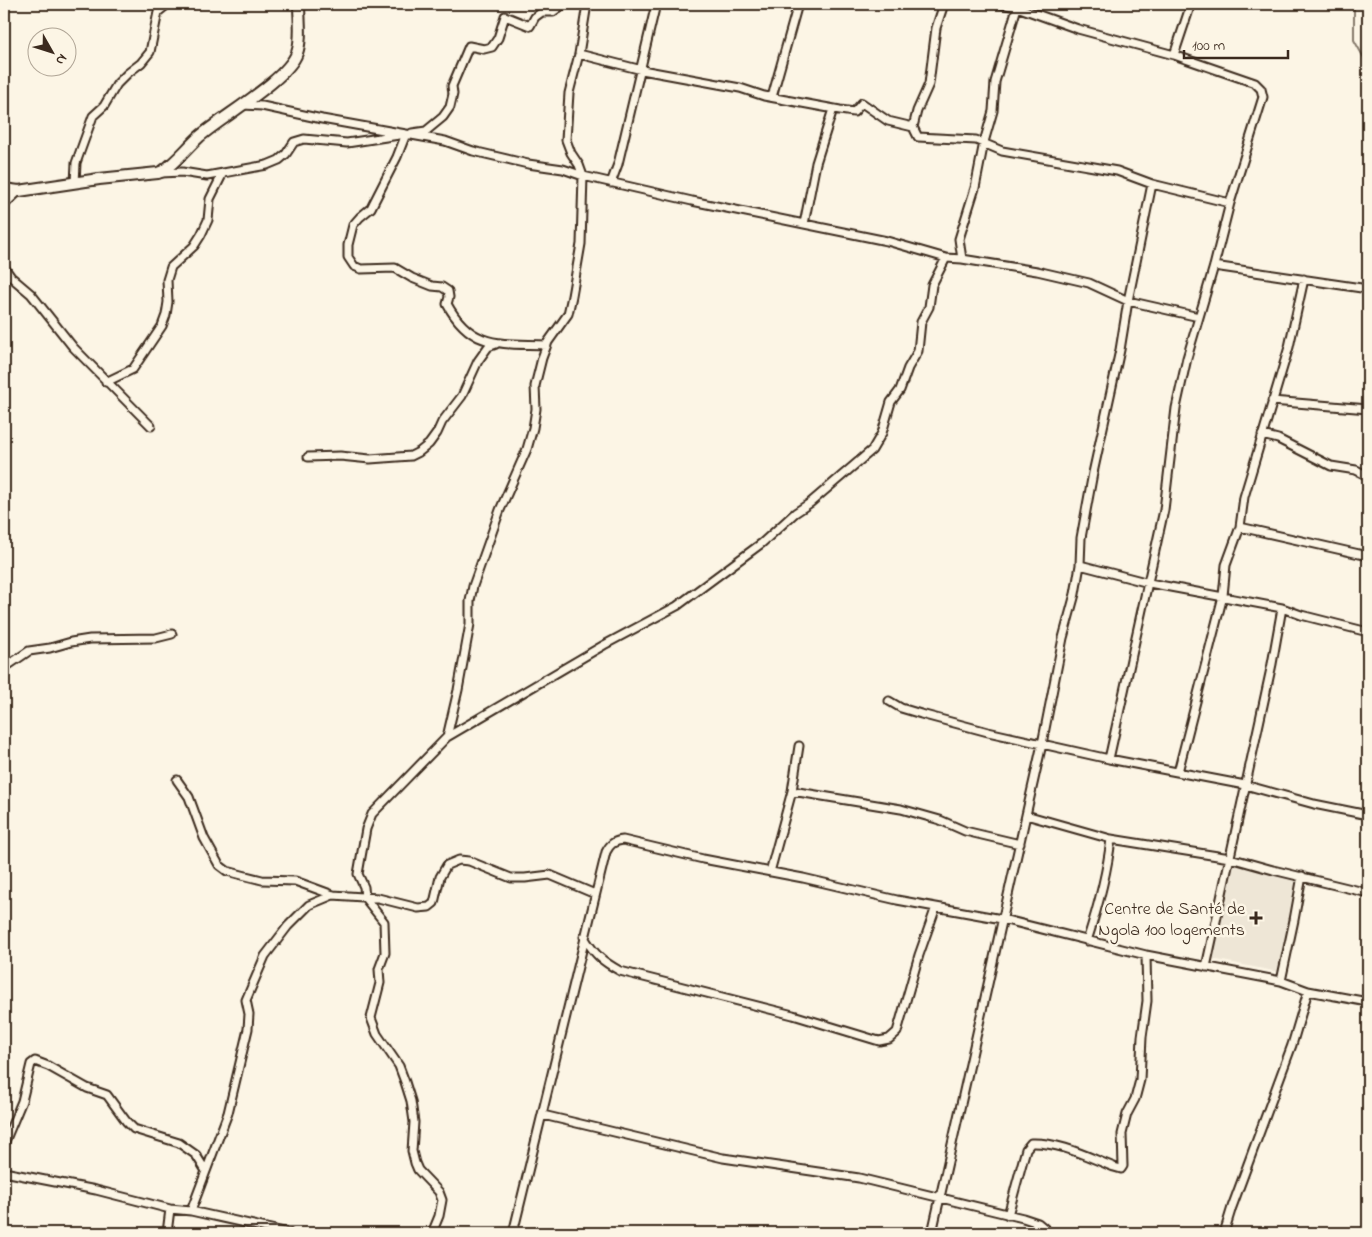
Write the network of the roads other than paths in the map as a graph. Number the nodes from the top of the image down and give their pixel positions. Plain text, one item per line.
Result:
1 (168, 4) edge
2 (299, 4) edge
3 (564, 4) edge
4 (578, 4) edge
5 (656, 4) edge
6 (798, 4) edge
7 (944, 4) edge
8 (1000, 4) edge
9 (1191, 4) edge
10 (587, 5) edge
11 (1018, 5) edge
12 (579, 54) junction
13 (1174, 55) junction
14 (642, 70) junction
15 (772, 97) junction
16 (243, 105) junction
17 (833, 109) junction
18 (913, 126) junction
19 (406, 134) junction
20 (984, 142) junction
21 (158, 173) junction
22 (223, 173) junction
23 (582, 176) junction
24 (75, 183) junction
25 (611, 183) junction
26 (1152, 184) junction
27 (4, 189) edge
28 (19, 192) junction
29 (1230, 202) junction
30 (4, 205) edge
31 (804, 224) junction
32 (946, 258) junction
33 (962, 259) junction
34 (1214, 266) junction
35 (4, 267) edge
36 (1304, 279) junction
37 (1368, 289) edge
38 (1128, 301) junction
39 (1199, 317) junction
40 (498, 343) junction
41 (547, 345) junction
42 (106, 382) junction
43 (1272, 401) junction
44 (1368, 409) edge
45 (151, 426) dead end
46 (1262, 435) junction
47 (308, 456) dead end
48 (1368, 476) edge
49 (1240, 526) junction
50 (1368, 556) edge
51 (1080, 565) junction
52 (1149, 583) junction
53 (1223, 596) junction
54 (1282, 608) junction
55 (1368, 632) edge
56 (172, 634) dead end
57 (4, 668) edge
58 (889, 701) dead end
59 (447, 737) junction
60 (1042, 744) junction
61 (799, 746) dead end
62 (1109, 759) junction
63 (1178, 772) junction
64 (177, 780) dead end
65 (1245, 785) junction
66 (792, 791) junction
67 (1026, 815) junction
68 (1368, 815) edge
69 (1111, 839) junction
70 (1020, 844) junction
71 (1230, 858) junction
72 (770, 872) junction
73 (1302, 876) junction
74 (1368, 893) edge
75 (595, 894) junction
76 (334, 895) junction
77 (364, 898) junction
78 (936, 907) junction
79 (1002, 919) junction
80 (584, 937) junction
81 (1087, 941) junction
82 (1146, 955) junction
83 (1206, 967) junction
84 (1281, 981) junction
85 (1308, 991) junction
86 (1368, 1002) edge
87 (543, 1115) junction
88 (4, 1144) edge
89 (206, 1171) junction
90 (4, 1172) edge
91 (939, 1198) junction
92 (170, 1208) junction
93 (190, 1211) junction
94 (1008, 1215) junction
95 (167, 1233) edge
96 (289, 1233) edge
97 (432, 1233) edge
98 (513, 1233) edge
99 (932, 1233) edge
100 (1050, 1233) edge
101 (1224, 1233) edge

1 - 24 street
2 - 16 street
3 - 19 street
4 - 10 street
5 - 14 street
6 - 15 street
7 - 18 street
8 - 11 street
9 - 13 street
10 - 12 street
11 - 13 street
11 - 20 street
12 - 14 street
12 - 23 street
13 - 29 street
14 - 15 street
14 - 25 street
15 - 17 street
16 - 19 street
16 - 21 street
17 - 18 street
17 - 31 street
18 - 20 street
19 - 22 street
19 - 23 street
19 - 40 street
20 - 26 street
20 - 33 street
21 - 22 street
21 - 24 street
22 - 42 street
23 - 25 street
23 - 41 street
24 - 28 street
25 - 31 street
26 - 29 street
26 - 38 street
27 - 28 street
28 - 30 street
29 - 34 street
31 - 32 street
32 - 33 street
32 - 59 street
33 - 38 street
34 - 36 street
34 - 39 street
35 - 42 street
36 - 37 street
36 - 43 street
38 - 39 street
38 - 51 street
39 - 52 street
40 - 41 street
40 - 47 street
41 - 59 street
42 - 45 street
43 - 44 street
43 - 46 street
46 - 48 street
46 - 49 street
49 - 50 street
49 - 53 street
51 - 52 street
51 - 60 street
52 - 53 street
52 - 62 street
53 - 54 street
53 - 63 street
54 - 55 street
54 - 65 street
56 - 57 street
58 - 60 street
59 - 77 street
60 - 62 street
60 - 67 street
61 - 66 street
62 - 63 street
63 - 65 street
64 - 76 street
65 - 68 street
65 - 71 street
66 - 70 street
66 - 72 street
67 - 69 street
67 - 70 street
69 - 71 street
69 - 81 street
70 - 79 street
71 - 73 street
71 - 83 street
72 - 75 street
72 - 78 street
73 - 74 street
73 - 84 street
75 - 77 street
75 - 80 street
76 - 77 street
76 - 89 street
77 - 97 street
78 - 79 street
78 - 80 street
79 - 81 street
79 - 91 street
80 - 87 street
81 - 82 street
82 - 83 street
82 - 94 street
83 - 84 street
84 - 85 street
85 - 86 street
85 - 101 street
87 - 91 street
87 - 98 street
88 - 89 street
89 - 93 street
90 - 92 street
91 - 94 street
91 - 99 street
92 - 93 street
92 - 95 street
93 - 96 street
94 - 100 street

